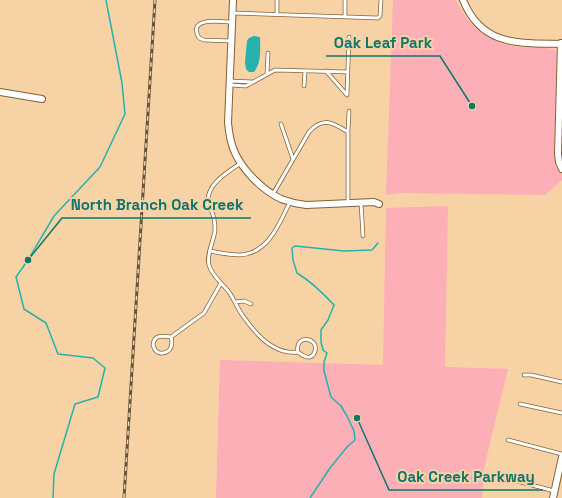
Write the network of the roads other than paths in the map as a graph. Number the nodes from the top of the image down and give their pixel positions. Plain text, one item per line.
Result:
1 (233, 0) edge
2 (277, 0) edge
3 (345, 0) edge
4 (381, 0) edge
5 (463, 0) edge
6 (232, 13) junction
7 (277, 14) junction
8 (345, 17) junction
9 (232, 22) junction
10 (349, 37) dead end
11 (231, 41) junction
12 (562, 44) edge
13 (268, 53) dead end
14 (305, 71) junction
15 (326, 71) junction
16 (348, 72) junction
17 (267, 74) junction
18 (229, 83) junction
19 (304, 86) dead end
20 (0, 92) edge
21 (42, 99) dead end
22 (349, 111) dead end
23 (281, 124) dead end
24 (348, 132) junction
25 (293, 159) junction
26 (241, 163) junction
27 (562, 169) edge
28 (273, 194) junction
29 (290, 202) junction
30 (348, 203) junction
31 (361, 203) junction
32 (379, 204) dead end
33 (363, 236) dead end
34 (210, 251) junction
35 (221, 283) junction
36 (234, 302) junction
37 (251, 304) dead end
38 (171, 337) junction
39 (298, 352) junction
40 (524, 375) dead end
41 (562, 382) edge
42 (520, 404) dead end
43 (562, 413) edge
44 (508, 440) dead end
45 (562, 454) edge
46 (562, 457) edge
47 (560, 471) edge
48 (502, 477) dead end
49 (553, 495) edge

1 - 6 street
2 - 7 lane
3 - 8 lane
4 - 8 lane
5 - 12 street
6 - 7 lane
6 - 9 street
7 - 8 lane
9 - 11 street
9 - 11 lane
10 - 16 lane
11 - 18 street
12 - 27 street
13 - 17 lane
14 - 15 lane
14 - 17 lane
14 - 19 lane
15 - 16 lane
15 - 16 lane
17 - 18 lane
18 - 26 street
20 - 21 street
22 - 24 lane
23 - 25 lane
24 - 25 lane
24 - 30 lane
25 - 28 lane
26 - 28 street
26 - 34 lane
28 - 29 street
29 - 30 street
29 - 34 lane
30 - 31 street
31 - 32 street
31 - 33 lane
34 - 35 lane
35 - 36 lane
35 - 38 lane
36 - 37 lane
36 - 39 lane
38 - 38 lane
39 - 39 lane
40 - 41 lane
42 - 43 lane
44 - 45 lane
46 - 47 street
47 - 49 street
48 - 49 lane

